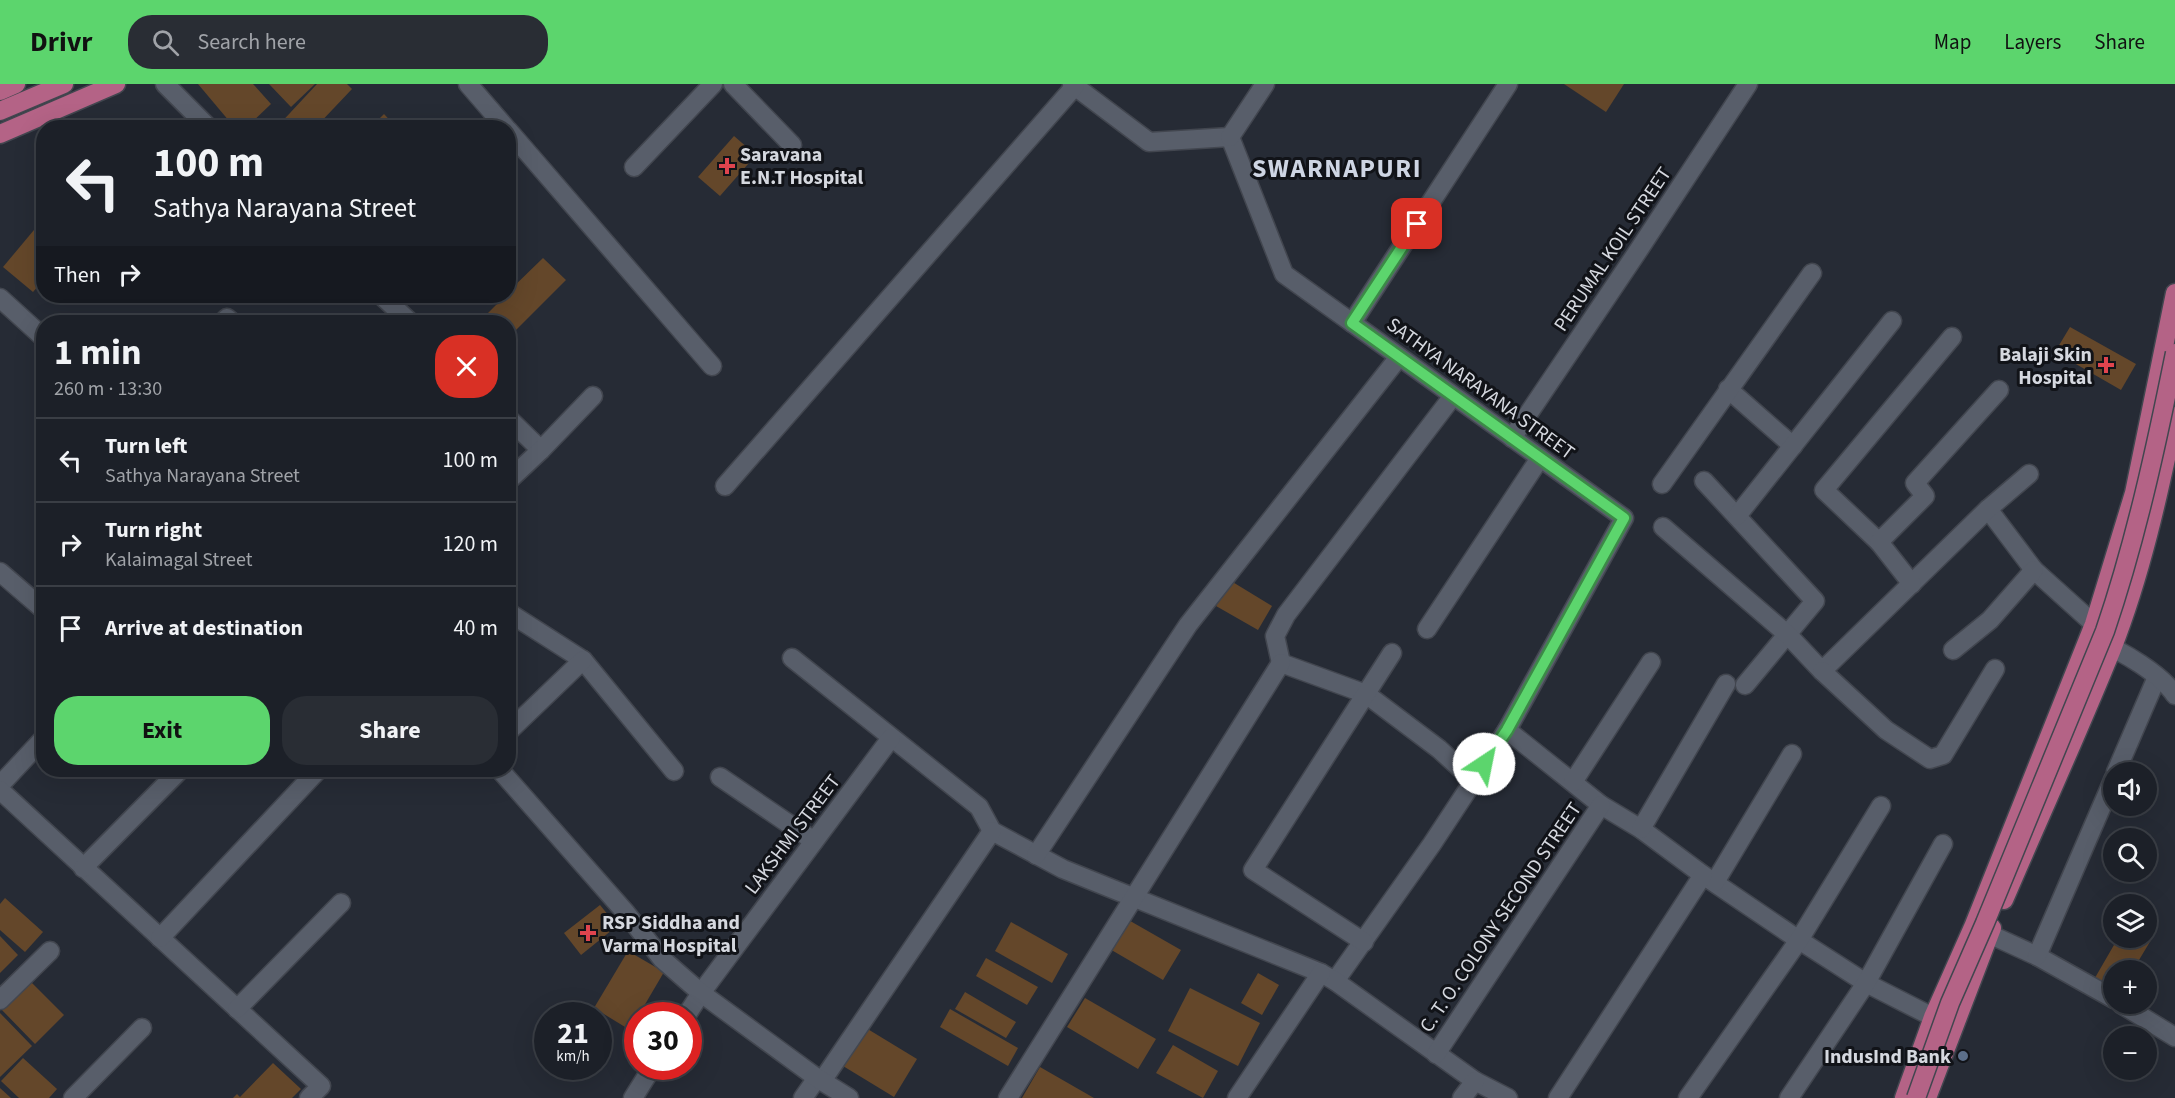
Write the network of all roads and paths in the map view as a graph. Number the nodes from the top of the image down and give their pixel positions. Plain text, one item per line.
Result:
1 (16, 84) edge
2 (64, 84) edge
3 (116, 84) edge
4 (165, 84) edge
5 (468, 84) edge
6 (712, 84) edge
7 (733, 84) edge
8 (1265, 84) edge
9 (1508, 84) edge
10 (1748, 84) edge
11 (1073, 85) edge
12 (0, 90) edge
13 (0, 111) edge
14 (201, 120) edge
15 (499, 120) edge
16 (0, 134) edge
17 (1230, 137) junction
18 (516, 139) edge
19 (792, 145) dead end
20 (634, 166) dead end
21 (1812, 273) dead end
22 (2175, 294) edge
23 (0, 298) edge
24 (390, 303) edge
25 (402, 315) edge
26 (1892, 321) dead end
27 (1352, 323) junction
28 (36, 331) edge
29 (1952, 337) dead end
30 (2175, 352) edge
31 (1399, 357) junction
32 (712, 366) dead end
33 (1728, 389) junction
34 (1999, 390) dead end
35 (593, 396) dead end
36 (1454, 396) junction
37 (2175, 416) edge
38 (516, 426) edge
39 (1512, 438) junction
40 (2172, 444) edge
41 (1793, 446) junction
42 (541, 450) junction
43 (1540, 458) junction
44 (516, 473) edge
45 (2029, 474) dead end
46 (1704, 481) dead end
47 (1662, 484) dead end
48 (724, 486) dead end
49 (1988, 509) junction
50 (1737, 516) junction
51 (1663, 527) dead end
52 (1879, 542) junction
53 (2034, 570) junction
54 (0, 572) edge
55 (1912, 584) junction
56 (36, 603) edge
57 (516, 617) edge
58 (1427, 629) dead end
59 (2091, 631) junction
60 (1788, 635) junction
61 (2112, 647) junction
62 (1953, 650) dead end
63 (1392, 653) dead end
64 (792, 658) dead end
65 (583, 660) junction
66 (1651, 662) dead end
67 (1281, 663) junction
68 (1995, 669) dead end
69 (1822, 671) junction
70 (2157, 677) junction
71 (1726, 684) dead end
72 (1746, 685) dead end
73 (1366, 694) junction
74 (2175, 695) edge
75 (516, 724) edge
76 (1507, 730) junction
77 (891, 738) junction
78 (36, 747) edge
79 (1792, 754) dead end
80 (2120, 762) edge
81 (674, 771) dead end
82 (173, 777) edge
83 (311, 777) edge
84 (506, 777) edge
85 (720, 777) dead end
86 (1473, 780) junction
87 (1573, 782) junction
88 (0, 785) edge
89 (0, 790) edge
90 (2103, 803) edge
91 (1601, 805) junction
92 (1881, 806) dead end
93 (1641, 829) junction
94 (992, 831) junction
95 (814, 842) junction
96 (1943, 844) dead end
97 (1036, 855) junction
98 (83, 868) junction
99 (1709, 878) junction
100 (1135, 898) junction
101 (341, 903) dead end
102 (1989, 934) junction
103 (160, 938) junction
104 (1799, 940) junction
105 (1364, 942) junction
106 (50, 951) dead end
107 (2037, 956) junction
108 (1328, 977) junction
109 (1866, 983) junction
110 (701, 993) junction
111 (2103, 993) edge
112 (0, 1000) edge
113 (695, 1002) edge
114 (237, 1009) junction
115 (2137, 1014) edge
116 (1933, 1017) junction
117 (142, 1028) dead end
118 (2175, 1037) edge
119 (1436, 1054) junction
120 (644, 1080) edge
121 (819, 1080) junction
122 (1475, 1081) junction
123 (73, 1098) edge
124 (309, 1098) edge
125 (633, 1098) edge
126 (803, 1098) edge
127 (849, 1098) edge
128 (1008, 1098) edge
129 (1237, 1098) edge
130 (1462, 1098) edge
131 (1508, 1098) edge
132 (1558, 1098) edge
133 (1688, 1098) edge
134 (1789, 1098) edge
135 (1904, 1098) edge
136 (1916, 1098) edge
137 (1927, 1098) edge

1 - 12 main road
2 - 13 main road
3 - 16 main road
4 - 14 street
5 - 15 street
6 - 20 street
7 - 19 street
8 - 17 street
9 - 27 street
10 - 39 street, PERUMAL KOIL STREET
11 - 17 street
11 - 48 street
17 - 27 street, SATHYA NARAYANA STREET
18 - 32 street
21 - 33 street
22 - 59 main road
23 - 28 street
24 - 25 street
26 - 41 street
27 - 31 street, SATHYA NARAYANA STREET
29 - 52 street
30 - 136 main road, bridge
31 - 36 street, SATHYA NARAYANA STREET
31 - 97 street
33 - 41 street
33 - 47 street
34 - 52 street
35 - 42 street
36 - 39 street, SATHYA NARAYANA STREET
36 - 67 street
37 - 40 main road
38 - 42 street
39 - 43 street, SATHYA NARAYANA STREET
40 - 61 main road
41 - 50 street
42 - 44 street
43 - 58 street
43 - 76 street, SATHYA NARAYANA STREET
45 - 49 street
46 - 50 street
49 - 53 street
49 - 55 street
50 - 60 street
51 - 60 street
52 - 55 street
53 - 59 street
53 - 62 street
54 - 56 street
55 - 69 street
57 - 65 street
59 - 61 street
59 - 116 main road
60 - 69 street
60 - 72 street
61 - 70 street
61 - 102 main road
63 - 73 street
64 - 77 street
65 - 75 street
65 - 81 street
66 - 87 street
67 - 73 street
67 - 100 street
68 - 69 street
70 - 74 street
70 - 80 street
71 - 93 street
73 - 86 street
73 - 105 street
76 - 86 street
76 - 87 street
77 - 94 street
77 - 95 street, LAKSHMI STREET
78 - 88 street
79 - 99 street
82 - 98 street
83 - 103 street
84 - 110 street
85 - 95 street
86 - 105 street
87 - 91 street
89 - 98 street
90 - 107 street
91 - 93 street
91 - 119 street, C. T. O. COLONY SECOND STREET
92 - 104 street
93 - 99 street
94 - 97 street
94 - 121 street
95 - 110 street, LAKSHMI STREET
96 - 109 street
97 - 100 street
98 - 103 street
99 - 104 street
99 - 132 street
100 - 108 street
100 - 128 street
101 - 114 street
102 - 107 street
102 - 137 main road
103 - 114 street
104 - 109 street
104 - 133 street
105 - 108 street
106 - 112 street
107 - 111 street
108 - 119 street
108 - 129 street
109 - 116 street
109 - 134 street
110 - 113 street, LAKSHMI STREET
110 - 121 street
114 - 124 street
115 - 118 street
116 - 135 main road
117 - 123 street
119 - 122 street
120 - 125 street
121 - 126 street
121 - 127 street
122 - 130 street
122 - 131 street

